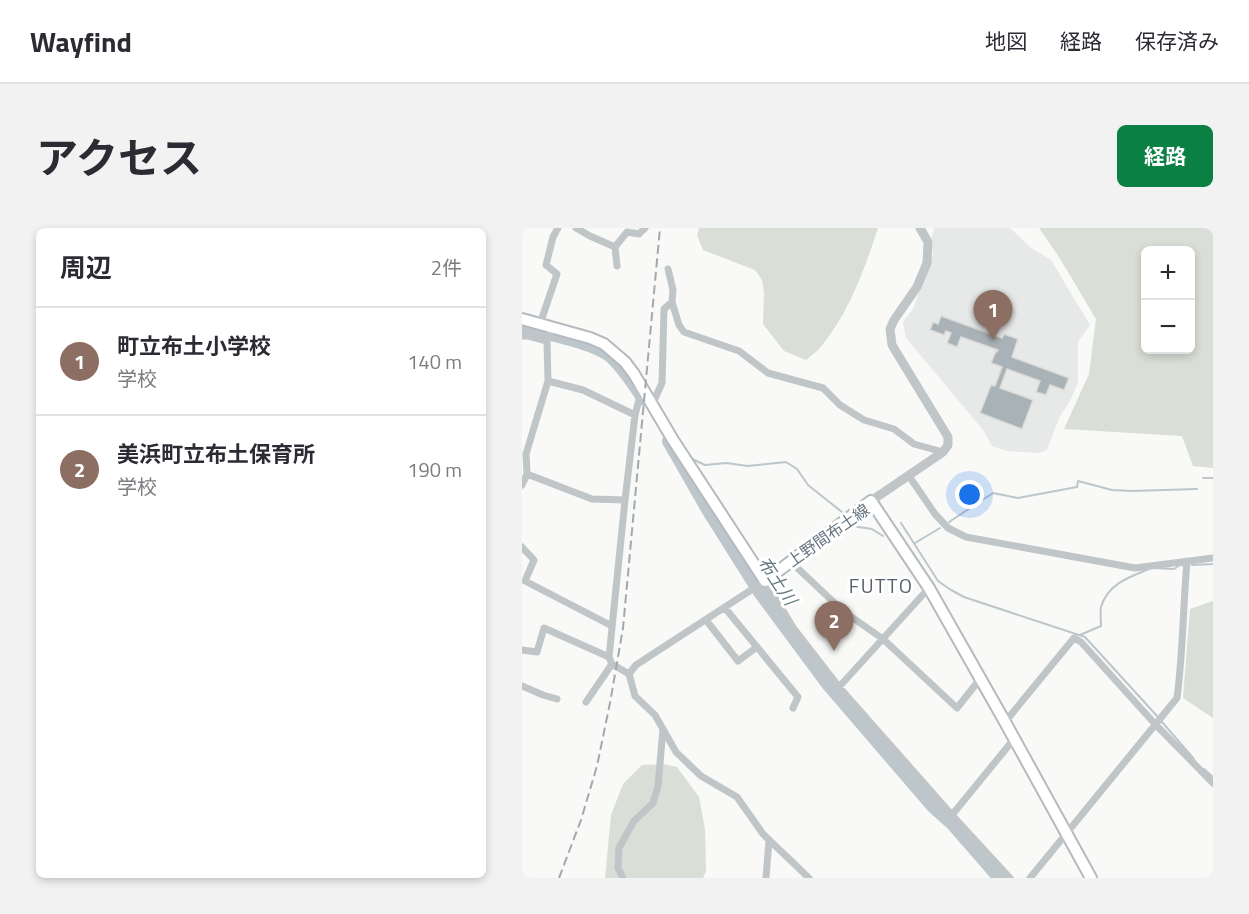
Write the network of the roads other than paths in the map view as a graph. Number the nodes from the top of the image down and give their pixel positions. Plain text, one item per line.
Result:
1 (558, 228) edge
2 (576, 228) edge
3 (645, 228) edge
4 (920, 228) edge
5 (615, 248) junction
6 (617, 267) dead end
7 (668, 269) dead end
8 (672, 302) junction
9 (522, 319) edge
10 (540, 324) junction
11 (552, 327) junction
12 (522, 336) edge
13 (547, 342) junction
14 (625, 362) junction
15 (548, 381) junction
16 (652, 405) junction
17 (635, 415) junction
18 (944, 452) junction
19 (524, 453) edge
20 (527, 474) junction
21 (909, 476) junction
22 (522, 485) edge
23 (625, 500) junction
24 (871, 501) junction
25 (522, 547) edge
26 (1213, 558) edge
27 (790, 561) junction
28 (1187, 561) junction
29 (763, 582) junction
30 (929, 588) junction
31 (725, 608) junction
32 (706, 620) junction
33 (612, 627) junction
34 (883, 639) junction
35 (757, 647) junction
36 (522, 650) edge
37 (610, 661) junction
38 (629, 674) junction
39 (980, 679) junction
40 (522, 686) edge
41 (839, 687) junction
42 (557, 699) dead end
43 (586, 702) dead end
44 (793, 708) dead end
45 (1005, 722) junction
46 (1155, 724) junction
47 (663, 729) junction
48 (1014, 739) junction
49 (1213, 783) edge
50 (952, 815) junction
51 (1066, 833) junction
52 (769, 840) junction
53 (623, 878) edge
54 (766, 878) edge
55 (809, 878) edge
56 (1010, 878) edge
57 (1030, 878) edge
58 (1090, 878) edge

1 - 10 street
2 - 5 street
3 - 5 street
4 - 18 street
5 - 6 street
7 - 8 street
8 - 16 street
8 - 18 street
9 - 10 main road
10 - 11 main road
11 - 13 street
11 - 14 main road
12 - 13 street
13 - 15 street
14 - 16 main road
14 - 17 street
15 - 17 street
15 - 19 street
16 - 29 main road
17 - 23 street
18 - 21 street
19 - 20 street
20 - 22 street
20 - 23 street
21 - 24 street
21 - 28 street
23 - 33 street
24 - 27 main road, 上野間布土線
24 - 30 main road, 上野間布土線
25 - 33 street
26 - 28 street
27 - 29 main road, 上野間布土線
27 - 34 street
28 - 46 street
29 - 31 street
29 - 41 street
30 - 34 street
30 - 39 main road, 上野間布土線
31 - 32 street
31 - 35 street
32 - 35 street
32 - 38 street
33 - 37 street
34 - 39 street
34 - 41 street
35 - 44 street
36 - 37 street
37 - 38 street
37 - 43 street
38 - 47 street
39 - 45 main road, 上野間布土線
40 - 42 street
41 - 50 street
45 - 46 street
45 - 48 main road, 上野間布土線
46 - 49 street
46 - 51 street
47 - 52 street
47 - 53 street
48 - 50 street
48 - 51 main road, 上野間布土線
50 - 56 street
51 - 57 street
51 - 58 main road, 上野間布土線
52 - 54 street
52 - 55 street

